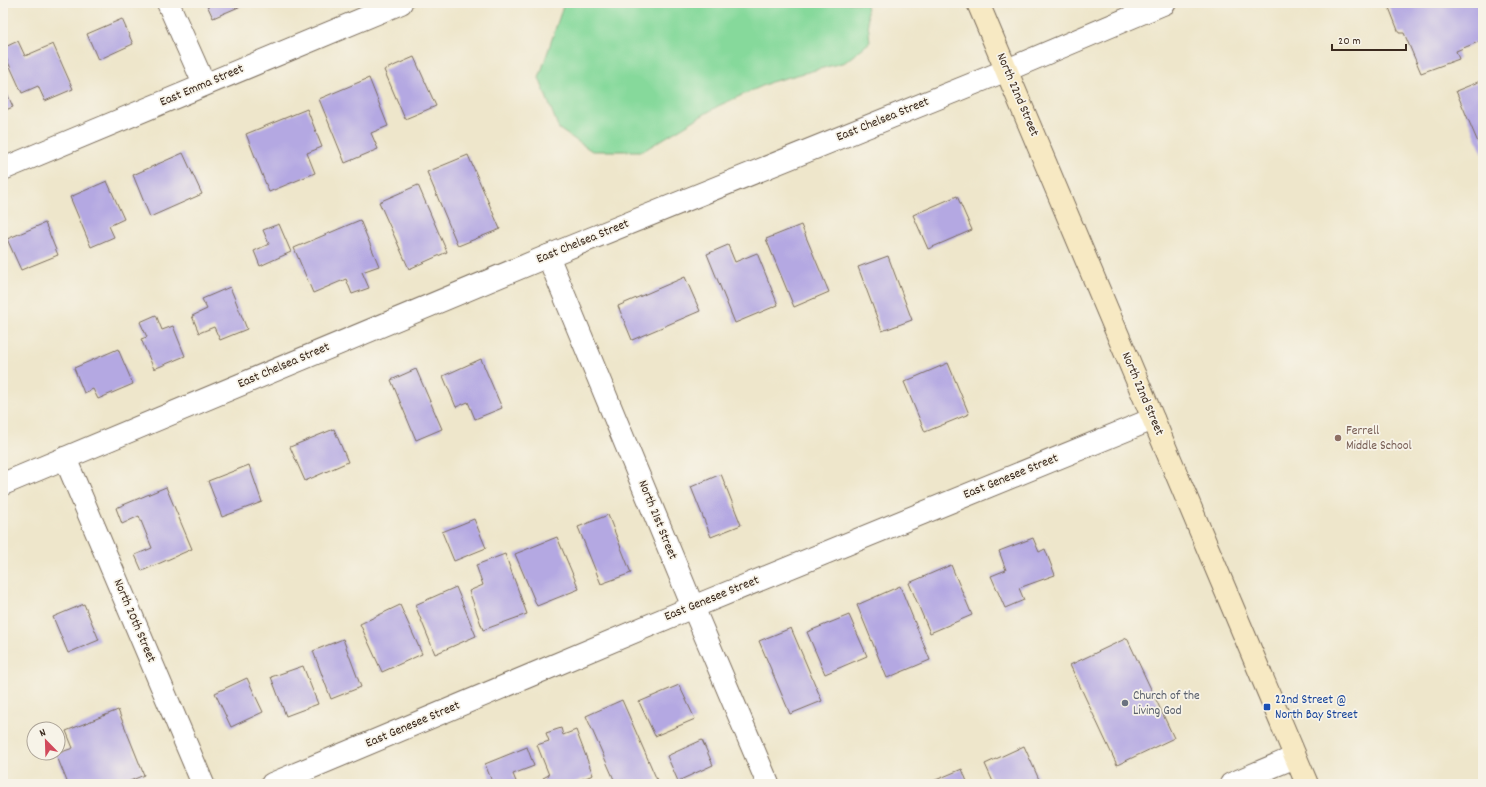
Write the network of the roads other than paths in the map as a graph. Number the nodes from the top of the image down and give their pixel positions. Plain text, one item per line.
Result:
1 (168, 3) edge
2 (401, 3) edge
3 (978, 3) edge
4 (1165, 3) edge
5 (1007, 70) junction
6 (204, 84) junction
7 (3, 169) edge
8 (548, 256) junction
9 (1153, 419) junction
10 (65, 458) junction
11 (3, 484) edge
12 (693, 606) junction
13 (1295, 757) junction
14 (203, 784) edge
15 (272, 784) edge
16 (768, 784) edge
17 (1231, 784) edge
18 (1307, 784) edge

1 - 6 street
2 - 6 street, East Emma Street
3 - 5 main road, North 22nd Street
4 - 5 street, East Chelsea Street
5 - 8 street, East Chelsea Street
5 - 9 main road, North 22nd Street
6 - 7 street, East Emma Street
8 - 10 street, East Chelsea Street
8 - 12 street, North 21st Street
9 - 12 street, East Genesee Street
9 - 13 main road, North 22nd Street
10 - 11 street, East Chelsea Street
10 - 14 street, North 20th Street
12 - 15 street, East Genesee Street
12 - 16 street, North 21st Street
13 - 17 street
13 - 18 main road, North 22nd Street

